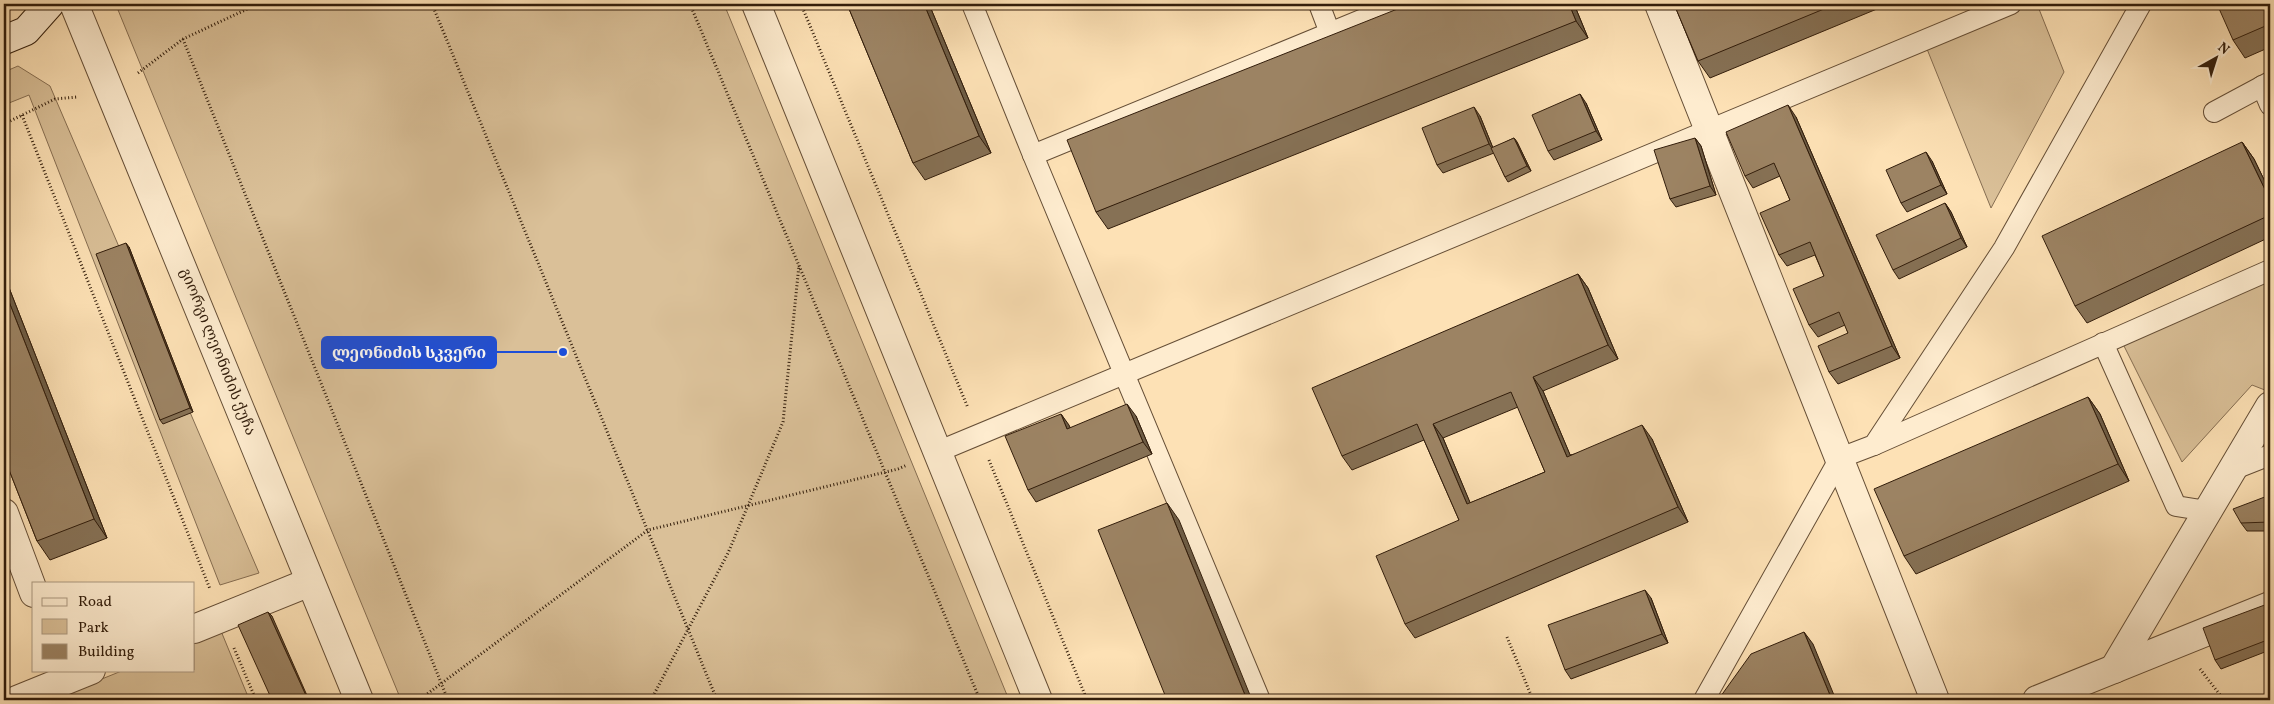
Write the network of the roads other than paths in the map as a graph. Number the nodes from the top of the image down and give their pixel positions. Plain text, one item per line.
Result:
1 (50, 4) edge
2 (74, 4) edge
3 (756, 4) edge
4 (972, 4) edge
5 (1319, 4) edge
6 (1400, 4) edge
7 (1659, 4) edge
8 (2011, 4) edge
9 (2142, 4) edge
10 (1330, 32) junction
11 (4, 40) edge
12 (2266, 84) edge
13 (2270, 105) edge
14 (2214, 112) dead end
15 (1709, 130) junction
16 (1032, 155) junction
17 (2270, 270) edge
18 (2104, 343) junction
19 (1125, 373) junction
20 (2270, 406) edge
21 (1874, 445) junction
22 (937, 452) junction
23 (2270, 455) edge
24 (1840, 458) junction
25 (2232, 470) junction
26 (2207, 512) junction
27 (4, 513) edge
28 (310, 582) junction
29 (32, 588) edge
30 (2270, 606) edge
31 (195, 629) edge
32 (2114, 669) junction
33 (80, 672) edge
34 (64, 675) edge
35 (2073, 693) edge
36 (17, 700) edge
37 (358, 700) edge
38 (1038, 700) edge
39 (1260, 700) edge
40 (1704, 700) edge
41 (1935, 700) edge
42 (2037, 700) edge

1 - 11 street
2 - 28 street, გიორგი ლეონიძის ქუჩა
3 - 22 street
4 - 16 lane
5 - 10 lane
6 - 10 lane
7 - 15 street
8 - 15 lane
9 - 21 lane
10 - 16 lane
12 - 13 lane
12 - 14 lane
15 - 19 lane
15 - 24 street
16 - 19 lane
17 - 18 lane
18 - 21 lane
18 - 26 lane
19 - 22 lane
19 - 39 lane
20 - 25 street
21 - 24 lane
22 - 38 street
23 - 25 lane
24 - 40 lane
24 - 41 street
25 - 26 street
26 - 32 street
27 - 29 street
28 - 31 street
28 - 37 street, გიორგი ლეონიძის ქუჩა
30 - 32 street
32 - 35 street
33 - 34 street
34 - 36 street
35 - 42 street

